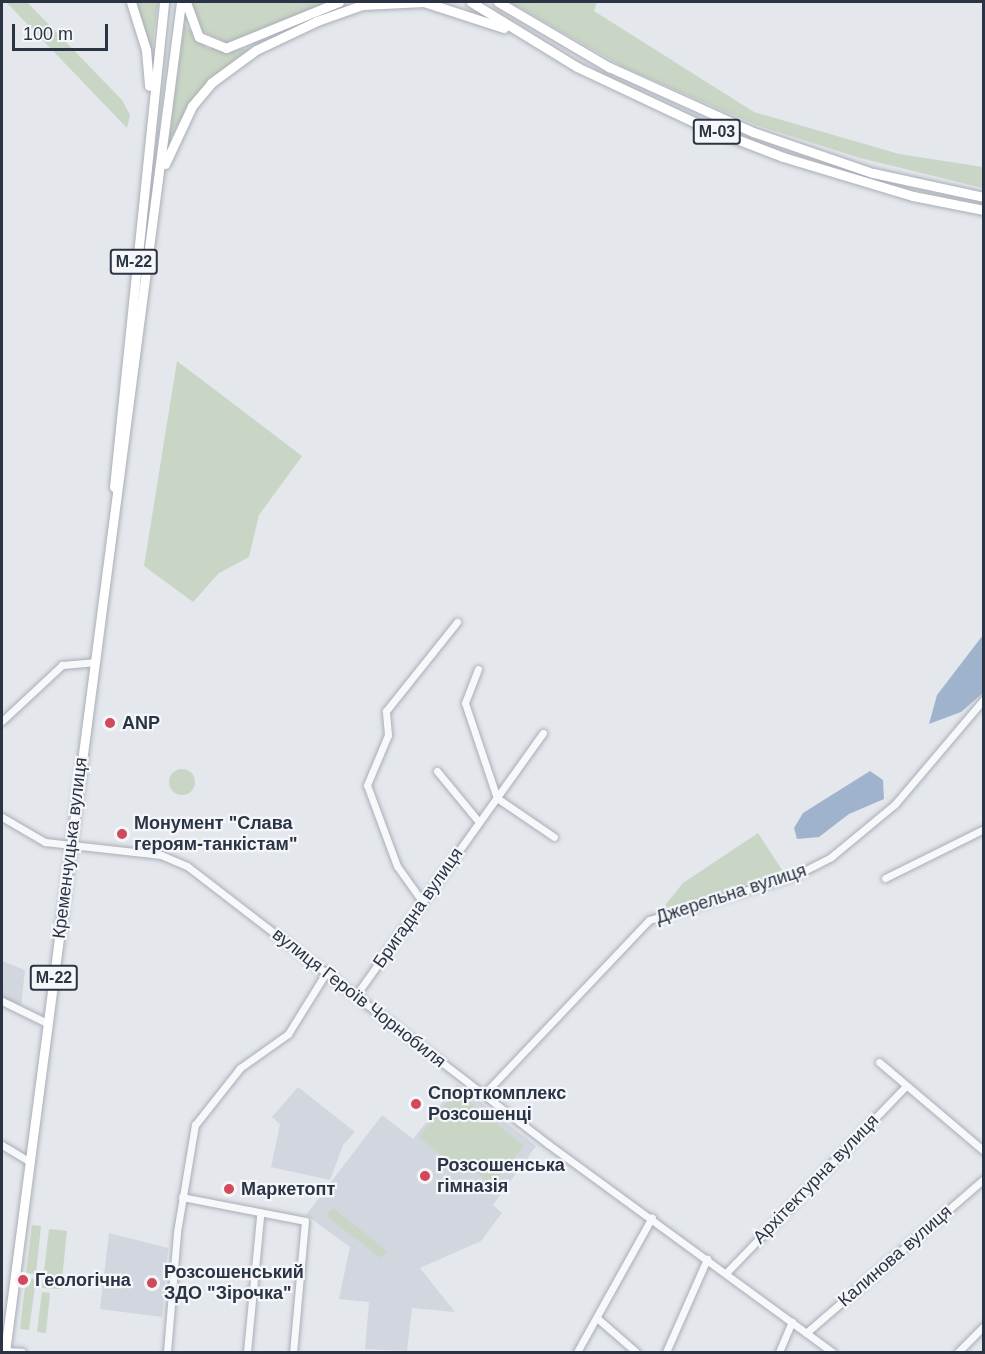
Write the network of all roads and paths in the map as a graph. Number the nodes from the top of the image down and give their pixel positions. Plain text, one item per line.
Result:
1 (131, 2) edge
2 (164, 2) edge
3 (181, 2) edge
4 (186, 2) edge
5 (339, 2) edge
6 (471, 2) edge
7 (498, 2) edge
8 (520, 34) junction
9 (149, 124) junction
10 (159, 181) junction
11 (984, 197) edge
12 (984, 210) edge
13 (113, 523) junction
14 (457, 622) dead end
15 (94, 662) junction
16 (478, 669) dead end
17 (984, 699) edge
18 (2, 721) edge
19 (543, 733) dead end
20 (437, 771) dead end
21 (497, 798) junction
22 (2, 817) edge
23 (479, 822) junction
24 (984, 830) edge
25 (554, 837) dead end
26 (73, 844) junction
27 (885, 878) dead end
28 (422, 901) junction
29 (327, 971) junction
30 (356, 995) junction
31 (2, 1001) edge
32 (47, 1023) junction
33 (879, 1062) dead end
34 (906, 1086) junction
35 (483, 1095) junction
36 (2, 1145) edge
37 (984, 1151) edge
38 (30, 1162) junction
39 (984, 1179) edge
40 (182, 1197) junction
41 (260, 1217) dead end
42 (652, 1217) junction
43 (708, 1259) junction
44 (726, 1273) junction
45 (5, 1318) edge
46 (597, 1318) junction
47 (792, 1322) junction
48 (984, 1326) edge
49 (806, 1333) junction
50 (5, 1352) edge
51 (21, 1353) edge
52 (167, 1353) edge
53 (247, 1353) edge
54 (293, 1353) edge
55 (577, 1353) edge
56 (636, 1353) edge
57 (666, 1353) edge
58 (779, 1353) edge
59 (832, 1353) edge
60 (958, 1353) edge

1 - 9 highway
2 - 9 highway, М-22
3 - 10 highway, М-22
4 - 5 highway
6 - 8 highway, М-03
7 - 11 highway, М-03
8 - 10 highway
8 - 12 highway, М-03
9 - 13 highway, М-22
10 - 13 highway, М-22
13 - 15 highway, Кременчуцька вулиця / М-22
14 - 28 street
15 - 18 street
15 - 26 highway, Кременчуцька вулиця / М-22
16 - 21 street
17 - 35 street, Джерельна вулиця
19 - 21 street, Бригадна вулиця
20 - 23 street
21 - 23 street, Бригадна вулиця
21 - 25 street
22 - 26 street, вулиця Героїв Чорнобиля
23 - 28 street, Бригадна вулиця
24 - 27 street
26 - 29 street, вулиця Героїв Чорнобиля
26 - 32 highway, Кременчуцька вулиця / М-22
28 - 30 street, Бригадна вулиця
29 - 30 street, вулиця Героїв Чорнобиля
29 - 40 street
30 - 35 street, вулиця Героїв Чорнобиля
31 - 32 street
32 - 38 highway, Кременчуцька вулиця / М-22
33 - 34 street
34 - 37 street
34 - 44 street, Архітектурна вулиця
35 - 42 street, вулиця Героїв Чорнобиля
36 - 38 street
38 - 45 highway, Кременчуцька вулиця / М-22
39 - 49 street, Калинова вулиця
40 - 52 street
40 - 54 street
41 - 53 street
42 - 43 street, вулиця Героїв Чорнобиля
42 - 46 street
43 - 44 street, вулиця Героїв Чорнобиля
43 - 57 street
44 - 47 street, вулиця Героїв Чорнобиля
45 - 50 highway, Кременчуцька вулиця / М-22
46 - 55 street
46 - 56 street
47 - 49 street, вулиця Героїв Чорнобиля
47 - 58 street
48 - 60 street
49 - 59 street, вулиця Героїв Чорнобиля
50 - 51 street

